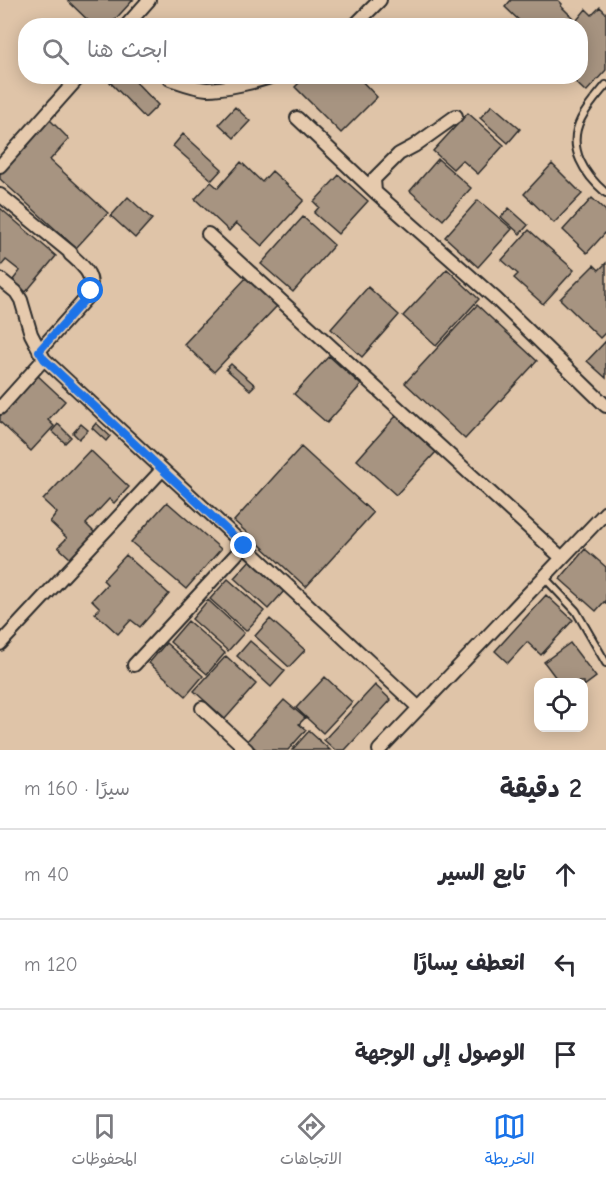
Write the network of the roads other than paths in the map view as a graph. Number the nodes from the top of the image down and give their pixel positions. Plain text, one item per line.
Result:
1 (149, 0) edge
2 (380, 0) edge
3 (133, 18) edge
4 (362, 18) edge
5 (73, 84) edge
6 (182, 84) edge
7 (237, 84) edge
8 (606, 85) edge
9 (456, 116) dead end
10 (297, 118) dead end
11 (0, 166) edge
12 (375, 192) junction
13 (606, 193) edge
14 (0, 195) edge
15 (208, 234) dead end
16 (0, 279) edge
17 (41, 355) junction
18 (606, 406) edge
19 (0, 408) edge
20 (162, 470) junction
21 (606, 512) edge
22 (244, 546) junction
23 (562, 558) junction
24 (543, 578) junction
25 (0, 644) edge
26 (606, 663) edge
27 (134, 665) dead end
28 (202, 708) dead end
29 (419, 708) junction
30 (247, 750) edge
31 (379, 750) edge

1 - 3 street
2 - 4 street
5 - 11 street
6 - 7 street
8 - 13 lane
9 - 12 street
10 - 12 street
12 - 18 street
14 - 17 street
15 - 23 street
16 - 17 street
17 - 19 street
17 - 20 street
20 - 22 street
20 - 25 street
21 - 23 street
22 - 27 street
22 - 29 street
23 - 24 street
24 - 26 lane
24 - 29 street
28 - 30 street
29 - 31 street

